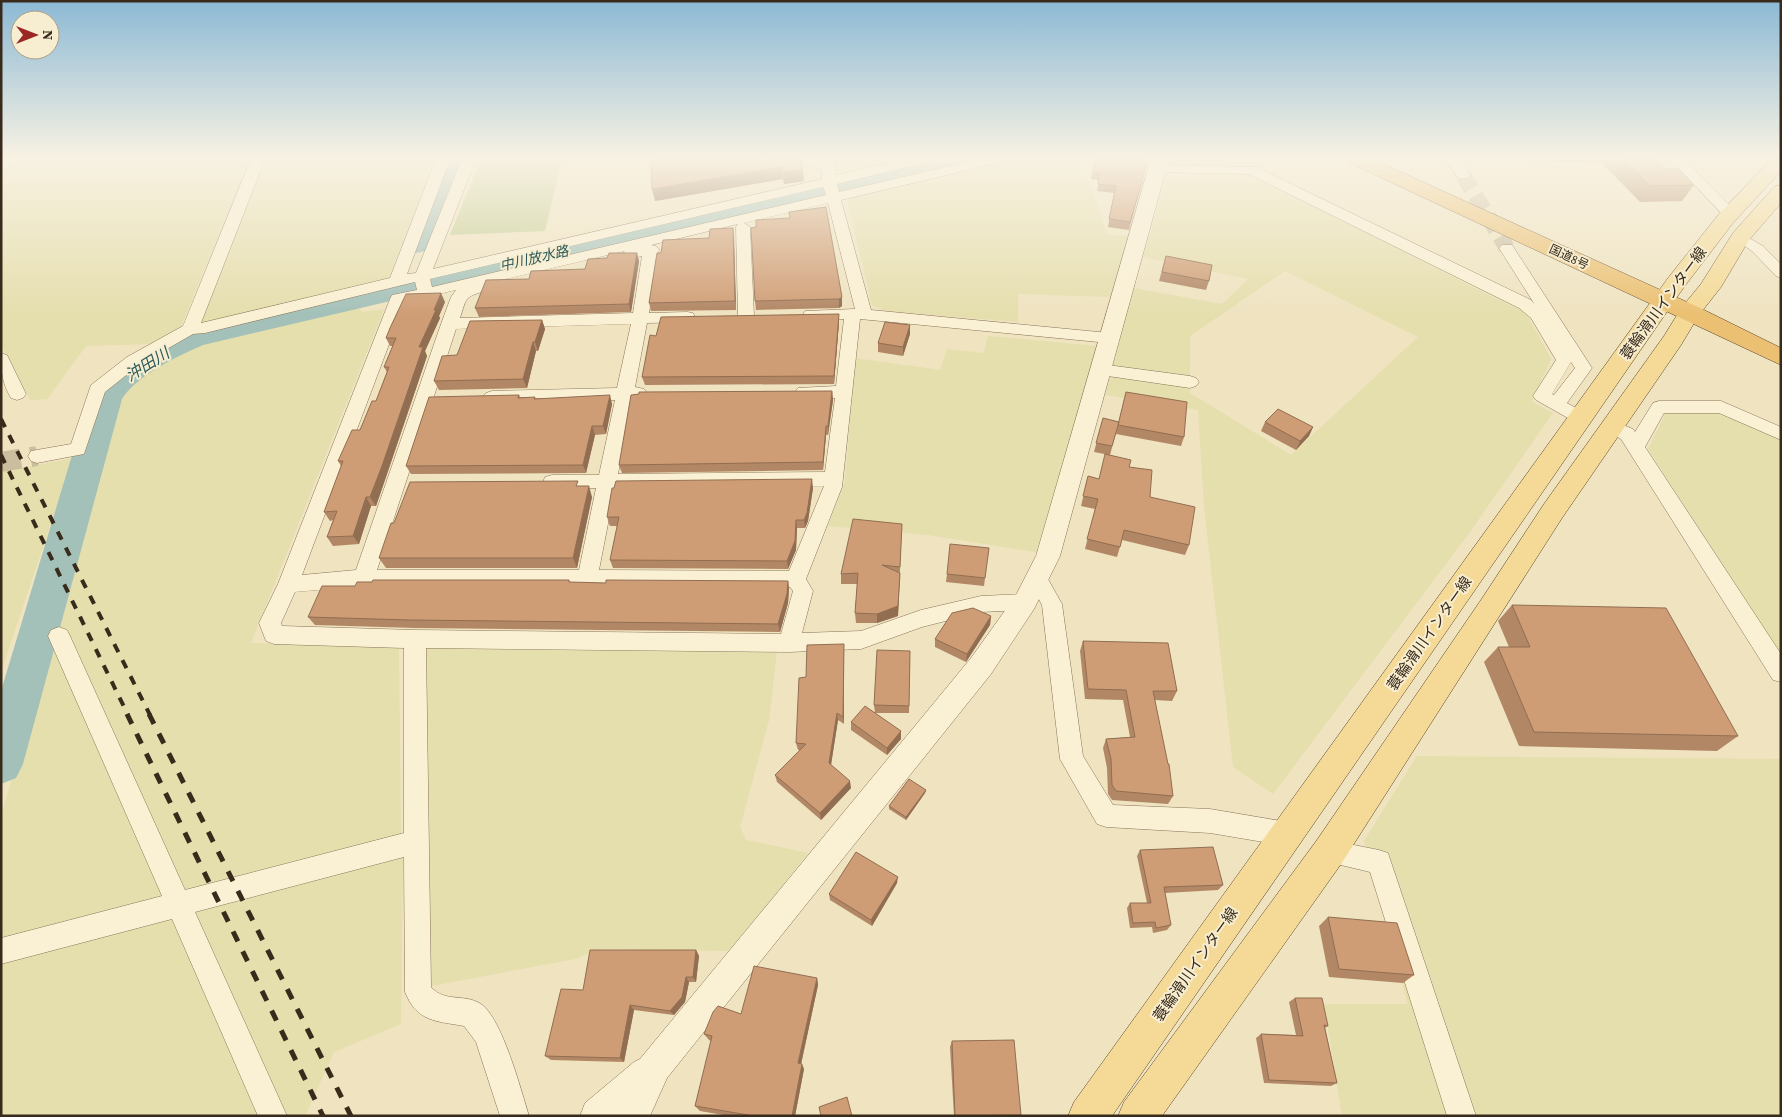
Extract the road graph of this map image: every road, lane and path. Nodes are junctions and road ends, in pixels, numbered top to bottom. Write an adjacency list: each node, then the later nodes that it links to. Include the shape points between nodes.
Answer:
1 (238, 211): 34 (street)
2 (424, 211): 17 (street)
3 (448, 211): 18 (street)
4 (722, 211): 23 (street)
5 (775, 211): 15 (street)
6 (837, 211): 26 (street)
7 (1145, 211): 36 (street)
8 (1336, 211): 49 (street, via 1525,304 1537,315 1564,360 1542,396)
9 (1478, 211): 24 (highway, 国道8号)
10 (1501, 211): 24 (highway, 国道8号)
11 (1727, 211): 14 (street)
12 (1733, 211): 14 (main road, 蓑輪滑川インター線)
13 (1763, 211): 16 (main road, 蓑輪滑川インター線)
14 (1730, 214): 24 (main road, 蓑輪滑川インター線)
15 (743, 227): 20 (street); 28 (street)
16 (1740, 237): 21 (street, via 1758,249); 25 (main road, 蓑輪滑川インター線)
17 (412, 241): 18 (street); 22 (street)
18 (436, 242): 23 (street)
19 (1507, 248): 49 (street, via 1584,368)
20 (651, 249): 32 (street); 33 (street, via 464,292)
21 (1781, 273)
22 (396, 281): 23 (street); 34 (street)
23 (424, 285): 63 (street, via 398,299)
24 (1668, 293): 25 (highway, 国道8号); 49 (main road, 蓑輪滑川インター線, via 1646,327)
25 (1696, 305): 35 (highway, 国道8号); 37 (highway, 国道8号); 50 (main road, 蓑輪滑川インター線)
26 (858, 314): 27 (street); 36 (street); 42 (street)
27 (794, 315)
28 (746, 316): 29 (street); 31 (street)
29 (765, 316)
30 (707, 317): 32 (street)
31 (726, 317)
32 (640, 318): 33 (street); 43 (street)
33 (449, 324): 47 (street)
34 (190, 329): 53 (street, via 133,361 97,389 78,449)
35 (1781, 337)
36 (1109, 338): 39 (street)
37 (1781, 357)
38 (1, 359): 45 (street)
39 (1100, 370): 40 (street); 60 (street, via 1048,556)
40 (1190, 382)
41 (783, 392): 42 (street)
42 (842, 392): 54 (street)
43 (625, 393): 44 (street); 46 (street); 55 (street)
44 (654, 393)
45 (17, 394)
46 (472, 397)
47 (424, 398): 48 (street); 57 (street)
48 (443, 398)
49 (1569, 411): 69 (main road, 蓑輪滑川インター線)
50 (1613, 427): 52 (street, via 1627,434); 71 (main road, 蓑輪滑川インター線, via 1553,511)
51 (1781, 434): 52 (street, via 1722,407 1660,407)
52 (1636, 447): 68 (street)
53 (37, 456)
54 (834, 479): 55 (street); 62 (street)
55 (607, 481): 56 (street); 61 (street)
56 (530, 482)
57 (395, 484): 58 (street); 59 (street)
58 (414, 484)
59 (364, 578): 61 (street); 63 (street)
60 (1037, 578): 64 (street); 69 (street, via 1052,604 1072,759 1106,816 1210,821)
61 (587, 579): 62 (street)
62 (796, 579): 67 (street, via 803,591)
63 (288, 584): 66 (street, via 270,623 274,636)
64 (1025, 602): 67 (street, via 981,604 922,619 861,640); 74 (street, via 981,666)
65 (59, 636): 72 (street)
66 (415, 639): 67 (street); 70 (street)
67 (789, 643)
68 (1781, 673)
69 (1287, 834): 79 (main road, 蓑輪滑川インター線)
70 (415, 842): 72 (street); 76 (street, via 418,992 431,1006 472,1014 487,1034)
71 (1329, 852): 80 (main road, 蓑輪滑川インター線); 81 (street, via 1379,862)
72 (178, 904): 73 (street); 75 (street)
73 (1, 951)
74 (655, 1066): 77 (street); 78 (street)
75 (273, 1116)
76 (515, 1116)
77 (598, 1116)
78 (631, 1116)
79 (1088, 1116)
80 (1138, 1116)
81 (1462, 1116)

